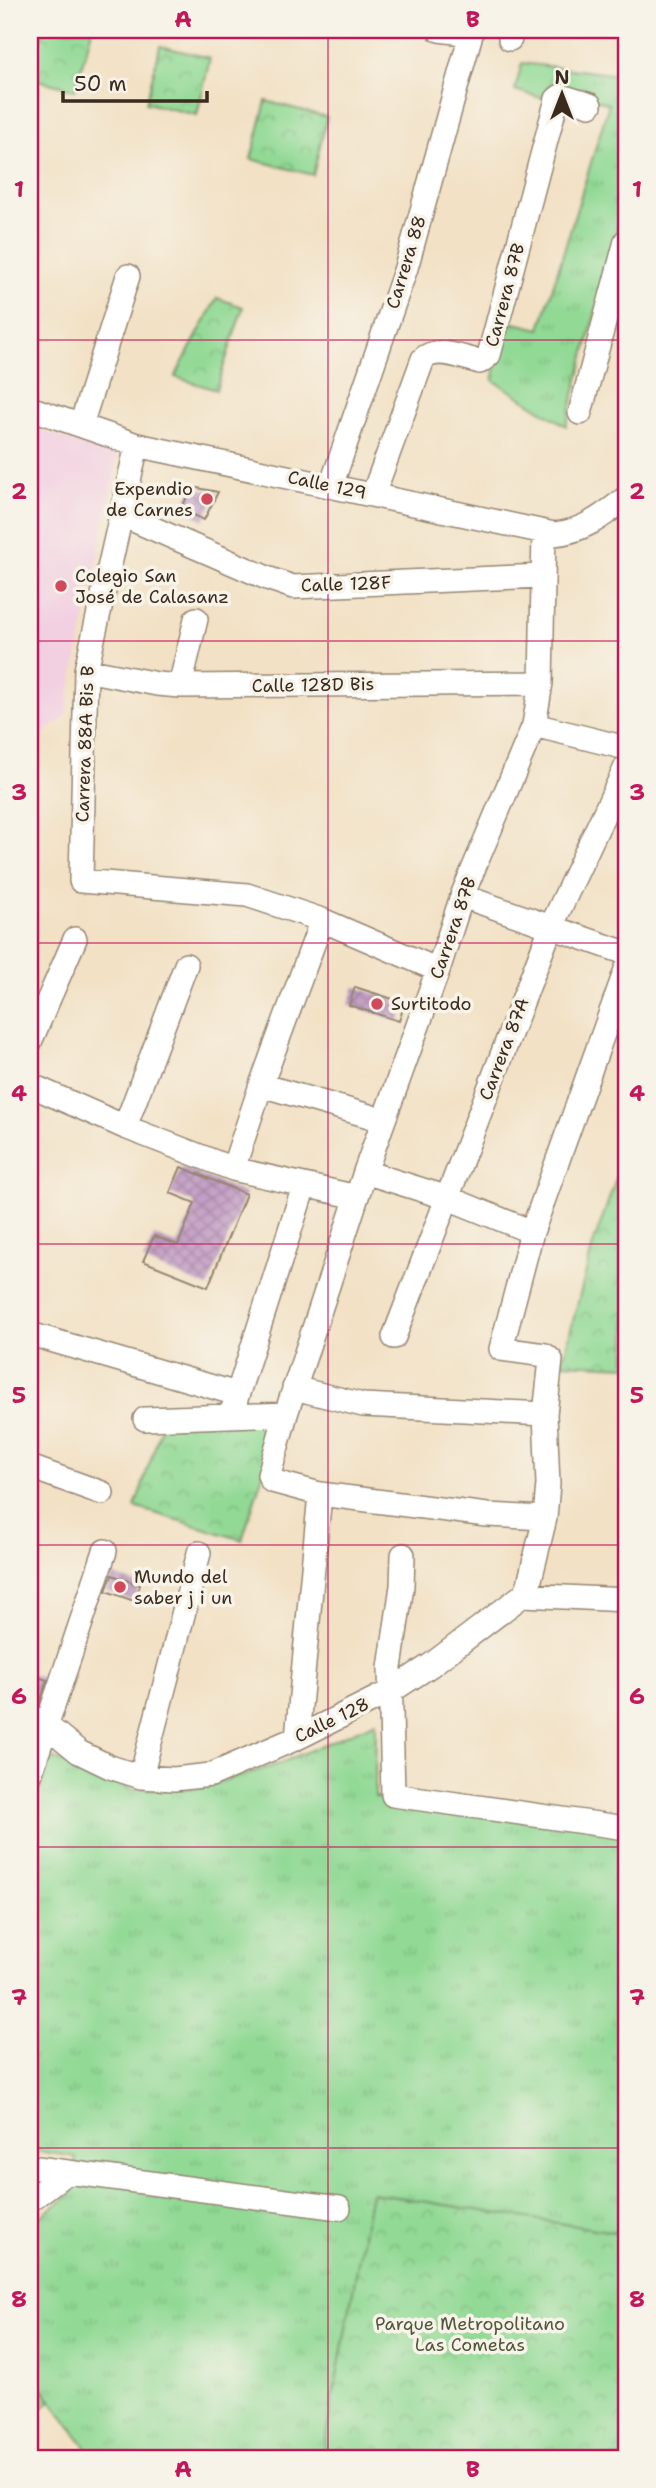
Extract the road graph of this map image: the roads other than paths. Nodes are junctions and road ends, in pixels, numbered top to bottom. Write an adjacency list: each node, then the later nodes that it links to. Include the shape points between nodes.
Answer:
1 (439, 30): 9 (street, Carrera 88, via 471,34 406,268)
2 (590, 105): 10 (street, Carrera 87B, via 561,96 557,99 489,355 480,362 438,353 423,359)
3 (626, 241): 6 (street)
4 (128, 276): 7 (street)
5 (30, 408): 7 (street, Calle 129)
6 (580, 413)
7 (81, 425): 8 (street, Calle 129)
8 (137, 445): 9 (street, Calle 129); 12 (street, Carrera 88A Bis B)
9 (331, 486): 10 (street, Calle 129)
10 (373, 495): 15 (street, Calle 129)
11 (626, 498): 13 (street)
12 (122, 515): 16 (street, Calle 128F, via 293,587); 18 (street, Carrera 88A Bis B)
13 (597, 519): 14 (street, Calle 129); 15 (street, Calle 129, via 566,533)
14 (626, 522)
15 (544, 532): 16 (street, Carrera 87B)
16 (542, 576): 19 (street, Carrera 87B)
17 (196, 619): 20 (street)
18 (86, 670): 20 (street, Calle 128D Bis); 25 (street, Carrera 88A Bis B, via 80,881 247,895)
19 (541, 682): 20 (street, Calle 128D Bis); 21 (street, Carrera 87B)
20 (180, 686)
21 (534, 725): 22 (street); 24 (street, Carrera 87B)
22 (626, 748)
23 (626, 767): 26 (street, Carrera 87A)
24 (462, 897): 26 (street); 30 (street, Carrera 87B)
25 (322, 920): 30 (street); 34 (street)
26 (551, 927): 28 (street); 41 (street, Carrera 87A)
27 (75, 939): 32 (street)
28 (626, 953)
29 (186, 965): 36 (street)
30 (438, 970): 35 (street, Carrera 87B)
31 (626, 970): 42 (street)
32 (30, 1042)
33 (30, 1085): 36 (street)
34 (261, 1085): 35 (street); 37 (street)
35 (383, 1120): 38 (street, Carrera 87B)
36 (125, 1127): 37 (street)
37 (233, 1169): 39 (street)
38 (365, 1172): 40 (street, Carrera 87B); 41 (street)
39 (304, 1186): 40 (street); 46 (street)
40 (357, 1197): 45 (street, Carrera 87B)
41 (448, 1198): 42 (street); 44 (street, Carrera 87A)
42 (532, 1232): 48 (street, via 502,1351 545,1355 551,1360)
43 (30, 1334): 46 (street)
44 (394, 1337)
45 (294, 1388): 47 (street, Carrera 87B); 48 (street, via 363,1405)
46 (234, 1405): 47 (street); 49 (street)
47 (286, 1414): 52 (street, Carrera 87B, via 270,1478)
48 (545, 1414): 53 (street)
49 (145, 1419)
50 (30, 1467): 51 (street)
51 (102, 1493)
52 (320, 1494): 53 (street); 61 (street)
53 (545, 1518): 57 (street)
54 (105, 1551): 60 (street)
55 (199, 1553): 63 (street)
56 (403, 1555): 59 (street)
57 (523, 1595): 58 (street); 59 (street, Calle 128)
58 (626, 1600)
59 (390, 1691): 61 (street, Calle 128); 64 (street, via 395,1796)
60 (38, 1720): 62 (street); 63 (street, Calle 128, via 79,1752)
61 (297, 1738): 63 (street, Calle 128, via 211,1775)
62 (30, 1775)
63 (141, 1777)
64 (626, 1828)
65 (30, 2167): 66 (street)
66 (67, 2172): 67 (street); 68 (street)
67 (30, 2200)
68 (339, 2208)

